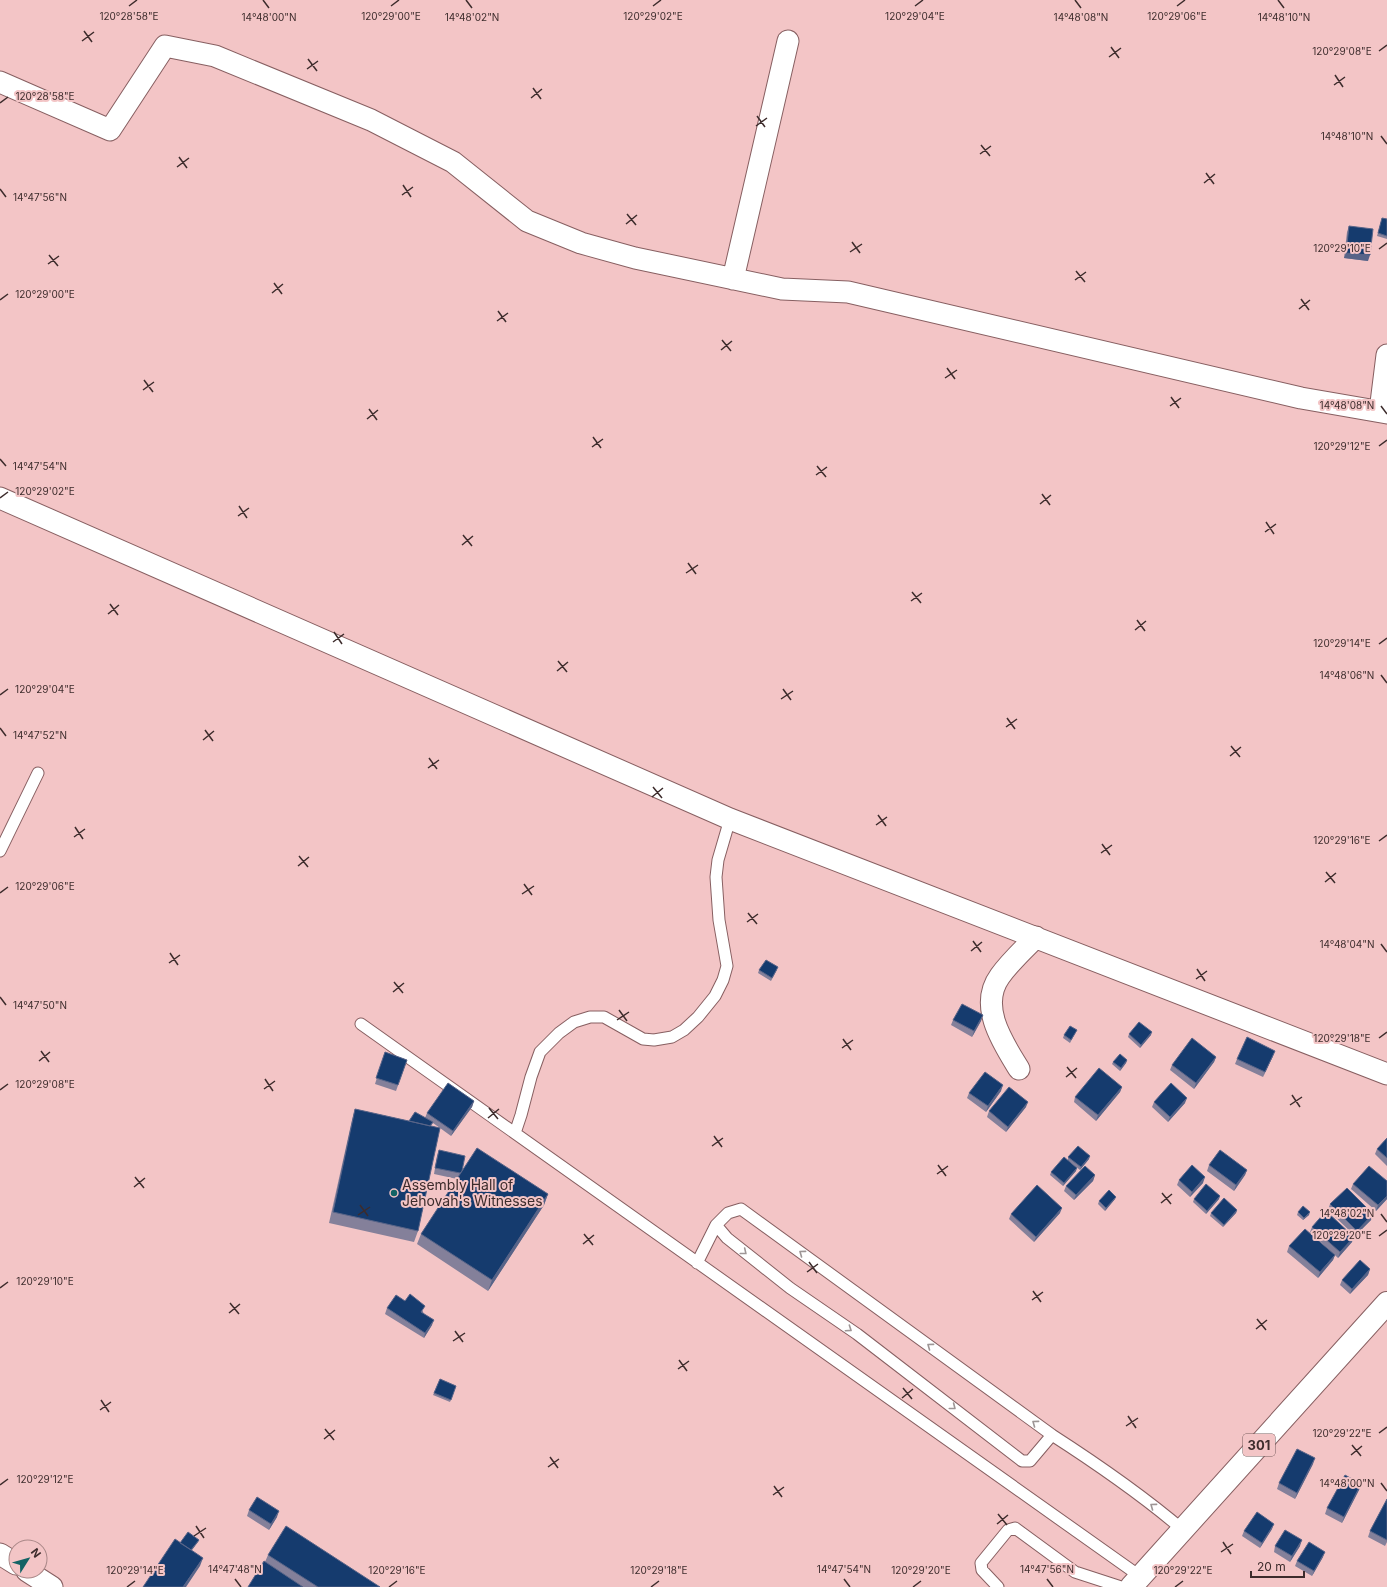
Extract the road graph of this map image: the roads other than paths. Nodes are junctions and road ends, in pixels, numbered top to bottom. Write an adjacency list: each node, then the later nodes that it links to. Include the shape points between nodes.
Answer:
1 (788, 41): 3 (street)
2 (0, 82): 3 (street, via 110,130 165,46 215,56 371,120 453,162 527,221 581,243 635,258)
3 (733, 278): 5 (street, via 782,289 848,292 1301,398)
4 (1387, 355): 5 (street)
5 (1384, 412)
6 (0, 498): 8 (street)
7 (38, 773): 9 (lane)
8 (730, 819): 10 (street); 14 (lane, via 716,877 726,966 723,980 715,996 698,1017 672,1037 643,1039 604,1017 590,1017 574,1022 540,1052)
9 (0, 851)
10 (1036, 937): 12 (street, via 1011,962 999,977 992,992 992,1011 996,1027); 13 (street)
11 (361, 1024): 14 (lane)
12 (1019, 1069)
13 (1387, 1074)
14 (515, 1134): 16 (lane)
15 (716, 1225): 16 (lane); 18 (lane, one-way to 15, via 741,1209 728,1213); 18 (lane, one-way to 18, via 727,1238 790,1288 857,1334 1022,1460 1030,1461)
16 (698, 1263): 21 (lane)
17 (1387, 1303): 19 (main road, 301)
18 (1052, 1435): 19 (lane, one-way to 18, via 1166,1515)
19 (1183, 1530): 21 (main road, 301)
20 (40, 1579): 22 (street)
21 (1136, 1582)
22 (52, 1587)
23 (998, 1587): 24 (lane, via 982,1570 981,1563 1008,1530 1015,1528 1075,1572)
24 (1121, 1587)

